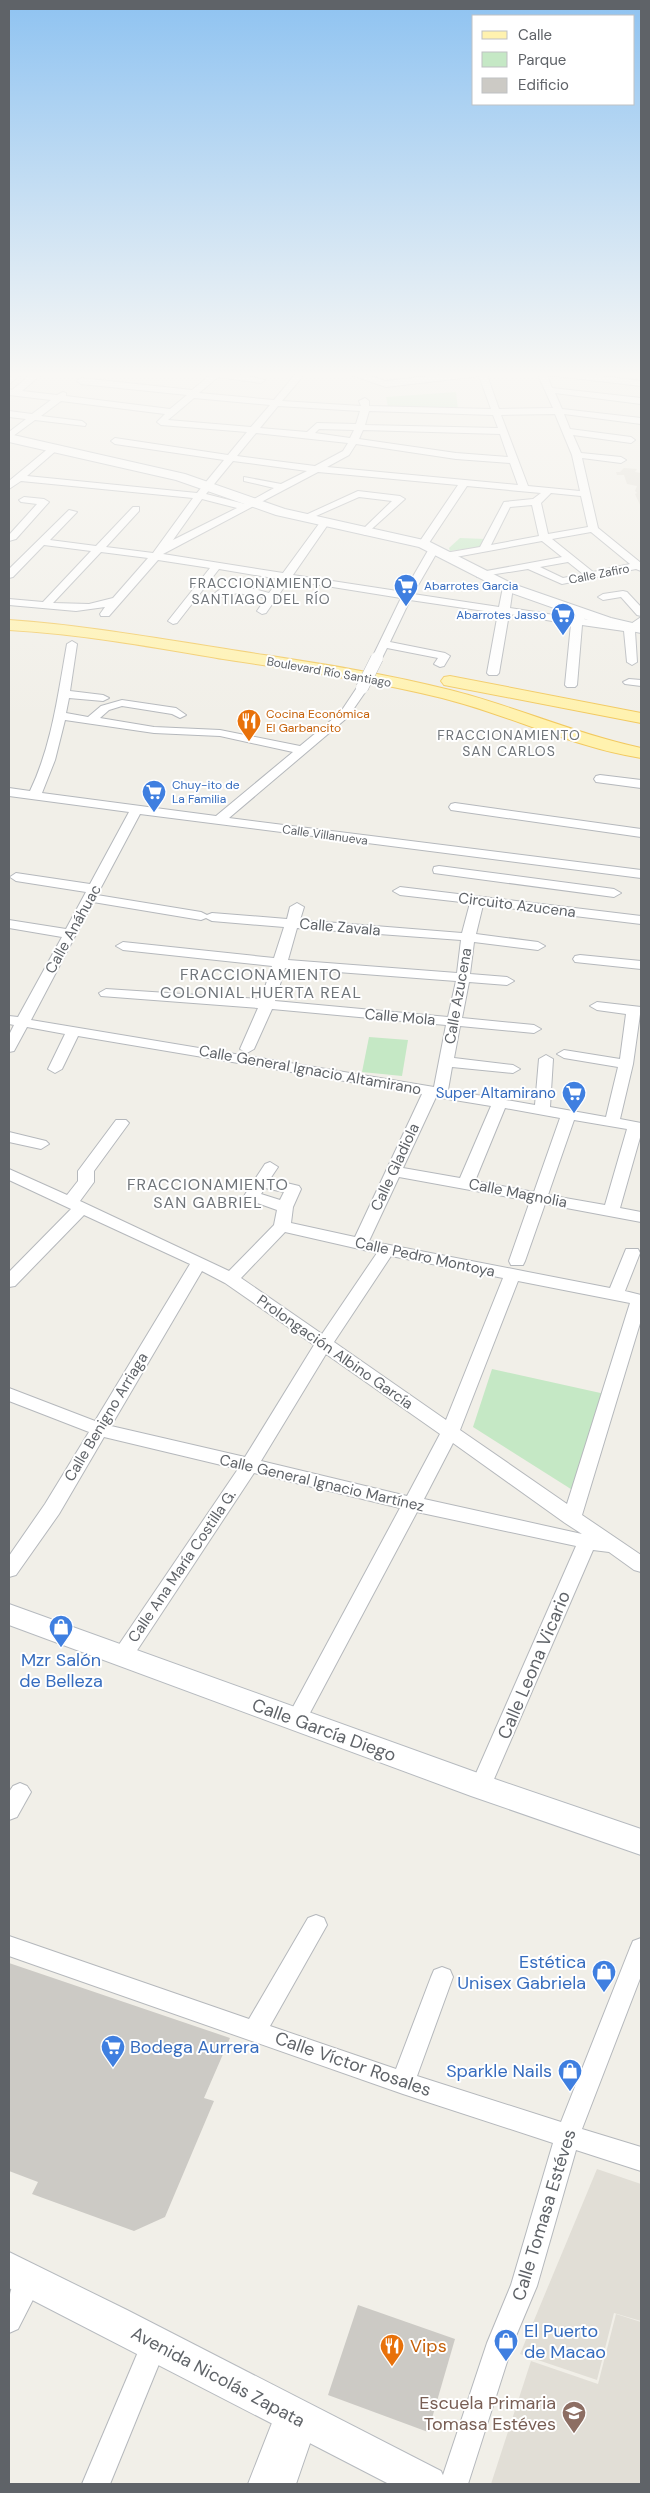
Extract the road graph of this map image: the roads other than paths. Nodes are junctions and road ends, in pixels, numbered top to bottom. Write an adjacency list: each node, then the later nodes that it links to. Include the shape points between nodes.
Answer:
1 (151, 487): 9 (street)
2 (195, 487): 9 (street)
3 (206, 487): 9 (street)
4 (463, 487): 27 (street)
5 (584, 487): 10 (street)
6 (284, 488): 13 (street)
7 (524, 488): 8 (street)
8 (549, 490): 10 (street); 12 (street)
9 (203, 491): 13 (street); 28 (street)
10 (586, 494): 20 (street)
11 (24, 500): 17 (street, via 44,502)
12 (536, 502): 23 (street); 26 (street, via 507,504)
13 (251, 505): 16 (street); 28 (street)
14 (136, 509): 25 (street)
15 (72, 512): 19 (street)
16 (304, 518): 18 (street); 21 (street, via 358,494 400,499)
17 (28, 521): 19 (street); 22 (street)
18 (324, 523): 21 (street); 36 (street)
19 (59, 525): 24 (street)
20 (593, 529): 23 (street); 30 (street)
21 (365, 532): 27 (street)
22 (9, 538)
23 (544, 538): 26 (street); 29 (street)
24 (42, 542): 25 (street); 33 (street)
25 (98, 549): 28 (street); 44 (street)
26 (484, 549): 27 (street)
27 (434, 550): 34 (street); 39 (street)
28 (157, 553): 31 (street); 42 (street)
29 (571, 558): 32 (street); 35 (street)
30 (638, 564): 35 (street, Calle Zafiro)
31 (216, 566): 36 (street); 51 (street)
32 (532, 567): 34 (street); 35 (street, Calle Zafiro, via 562,581)
33 (9, 575)
34 (480, 575): 37 (street)
35 (591, 576)
36 (287, 578): 39 (street); 40 (street)
37 (508, 587): 45 (street); 50 (street)
38 (220, 594): 40 (street, via 232,589)
39 (407, 596): 45 (street); 55 (street)
40 (273, 597): 46 (street)
41 (603, 597): 47 (street, via 623,594)
42 (116, 601): 44 (street, via 102,607 83,609); 48 (street)
43 (9, 602): 44 (street)
44 (47, 604)
45 (502, 610): 50 (street); 58 (street)
46 (262, 611)
47 (641, 613)
48 (105, 614)
49 (9, 616): 65 (main road, Boulevard Río Santiago, via 179,636 316,657)
50 (580, 617): 53 (street); 61 (street)
51 (173, 621)
52 (9, 625): 69 (main road, Boulevard Río Santiago, via 34,626 305,667 446,694)
53 (636, 626): 56 (street)
54 (72, 644): 63 (street)
55 (384, 644): 57 (street, via 445,656); 62 (street, bridge)
56 (632, 662)
57 (440, 664)
58 (493, 673)
59 (629, 682): 60 (street)
60 (641, 683)
61 (571, 685)
62 (362, 688): 74 (street, via 344,714)
63 (64, 694): 64 (street); 70 (street)
64 (103, 698)
65 (535, 698): 67 (main road, Boulevard Río Santiago); 69 (main road, via 528,707)
66 (115, 706): 72 (street)
67 (616, 714): 68 (main road); 71 (main road, Boulevard Río Santiago); 73 (main road, via 591,722 584,734)
68 (641, 714)
69 (514, 715): 73 (main road, Boulevard Río Santiago)
70 (60, 716): 72 (street); 79 (street, via 47,768)
71 (641, 718)
72 (95, 722): 74 (street, via 154,730 220,732)
73 (586, 740): 75 (main road, Boulevard Río Santiago)
74 (302, 750): 83 (street)
75 (641, 753)
76 (600, 779): 77 (street)
77 (641, 784)
78 (9, 792): 79 (street, Calle Villanueva)
79 (34, 796): 81 (street, Calle Villanueva)
80 (456, 804): 82 (street)
81 (136, 810): 83 (street, Calle Villanueva); 93 (street, Calle Anáhuac)
82 (542, 815): 84 (street); 85 (street)
83 (219, 820): 88 (street, Calle Villanueva)
84 (641, 822)
85 (641, 833)
86 (444, 855): 87 (street)
87 (439, 870): 92 (street, Circuito Azucena); 94 (street)
88 (641, 872)
89 (16, 877): 93 (street, Calle Zavala)
90 (619, 877): 92 (street)
91 (400, 891): 94 (street, Circuito Azucena)
92 (614, 892): 97 (street)
93 (93, 894): 99 (street, Calle Zavala, via 207,916); 101 (street, Calle Anáhuac)
94 (431, 894): 95 (street, Circuito Azucena)
95 (478, 900): 97 (street, Circuito Azucena); 102 (street, Calle Azucena)
96 (297, 907): 99 (street)
97 (604, 915): 98 (street, Circuito Azucena)
98 (641, 920)
99 (292, 922): 102 (street, Calle Zavala); 106 (street)
100 (9, 924): 101 (street)
101 (71, 934): 114 (street, Calle Anáhuac)
102 (468, 937): 104 (street, Calle Zavala); 108 (street, Calle Azucena)
103 (123, 946): 106 (street)
104 (538, 946)
105 (580, 959): 107 (street)
106 (278, 963): 108 (street); 111 (street)
107 (641, 965)
108 (463, 979): 109 (street); 115 (street, Calle Azucena)
109 (507, 981)
110 (106, 993): 111 (street, Calle Mola)
111 (267, 1004): 115 (street, Calle Mola); 119 (street)
112 (597, 1006): 113 (street)
113 (638, 1011): 123 (street)
114 (15, 1021): 117 (street, Calle General Ignacio Altamirano); 118 (street, Calle Anáhuac)
115 (455, 1022): 116 (street, Calle Mola); 122 (street, Calle Azucena)
116 (534, 1029)
117 (74, 1030): 124 (street); 126 (street, Calle General Ignacio Altamirano)
118 (9, 1048)
119 (247, 1049)
120 (564, 1054): 123 (street)
121 (546, 1059): 128 (street)
122 (446, 1062): 125 (street); 126 (street, Calle Azucena)
123 (626, 1064): 130 (street)
124 (55, 1069)
125 (513, 1069)
126 (435, 1092): 127 (street, Calle General Ignacio Altamirano); 136 (street, Calle Gladiola)
127 (500, 1103): 128 (street, Calle General Ignacio Altamirano); 138 (street)
128 (542, 1110): 129 (street, Calle General Ignacio Altamirano)
129 (569, 1114): 130 (street, Calle General Ignacio Altamirano); 139 (street)
130 (612, 1122): 132 (street, Calle General Ignacio Altamirano)
131 (120, 1123): 140 (street, via 86,1172 86,1182)
132 (639, 1126): 141 (street)
133 (9, 1137): 134 (street)
134 (41, 1144)
135 (270, 1167): 143 (street, via 262,1182 293,1189 285,1207)
136 (395, 1171): 138 (street, Calle Magnolia); 144 (street, Calle Gladiola)
137 (9, 1174): 140 (street, Prolongación Albino García)
138 (466, 1183): 139 (street, Calle Magnolia)
139 (538, 1198): 141 (street, Calle Magnolia); 148 (street)
140 (75, 1205): 147 (street, Prolongación Albino García); 150 (street)
141 (611, 1211): 142 (street, Calle Magnolia)
142 (641, 1216)
143 (282, 1226): 144 (street, Calle Pedro Montoya); 149 (street)
144 (360, 1244): 145 (street, Calle Pedro Montoya)
145 (387, 1250): 148 (street, Calle Pedro Montoya); 153 (street, Calle Ana María Costilla G.)
146 (632, 1253): 151 (street)
147 (199, 1262): 149 (street, Prolongación Albino García); 155 (street, Calle Benigno Arriaga)
148 (514, 1268): 151 (street, Calle Pedro Montoya); 156 (street)
149 (231, 1279): 153 (street, Prolongación Albino García)
150 (9, 1282)
151 (615, 1296): 152 (street, Calle Pedro Montoya)
152 (640, 1300): 159 (street)
153 (323, 1345): 156 (street, Prolongación Albino García); 157 (street, Calle Ana María Costilla G.)
154 (9, 1394): 155 (street, Calle General Ignacio Martínez)
155 (98, 1429): 157 (street, Calle General Ignacio Martínez); 164 (street, Calle Benigno Arriaga, via 52,1509)
156 (451, 1431): 158 (street); 159 (street, Prolongación Albino García)
157 (249, 1466): 158 (street, Calle General Ignacio Martínez); 166 (street, Calle Ana María Costilla G.)
158 (412, 1504): 160 (street, Calle General Ignacio Martínez); 167 (street)
159 (572, 1518): 161 (street, Prolongación Albino García)
160 (587, 1542): 161 (street, Calle General Ignacio Martínez); 168 (street, Calle Leona Vicario)
161 (615, 1547): 162 (street, Calle General Ignacio Martínez); 163 (street, Prolongación Albino García)
162 (641, 1554)
163 (641, 1565)
164 (9, 1570)
165 (9, 1614): 166 (street, Calle García Diego)
166 (123, 1655): 167 (street, Calle García Diego)
167 (296, 1720): 168 (street, Calle García Diego)
168 (481, 1788): 171 (street, Calle García Diego)
169 (20, 1792): 170 (street)
170 (9, 1811)
171 (641, 1842)
172 (316, 1925): 176 (street)
173 (9, 1946): 176 (street, Calle Víctor Rosales)
174 (641, 1948): 178 (street, Calle Tomasa Estéves)
175 (442, 1977): 177 (street)
176 (255, 2031): 177 (street, Calle Víctor Rosales)
177 (403, 2083): 178 (street, Calle Víctor Rosales)
178 (568, 2134): 179 (street, Calle Víctor Rosales); 188 (street, Calle Tomasa Estéves, via 524,2286 500,2343)
179 (641, 2159)
180 (19, 2275): 181 (street); 182 (street, Avenida Nicolás Zapata)
181 (9, 2320)
182 (155, 2342): 183 (street, Avenida Nicolás Zapata); 184 (street)
183 (296, 2418): 185 (street); 186 (street); 187 (street, Avenida Nicolás Zapata)
184 (96, 2484)
185 (262, 2484)
186 (282, 2484)
187 (428, 2484)
188 (454, 2484)

